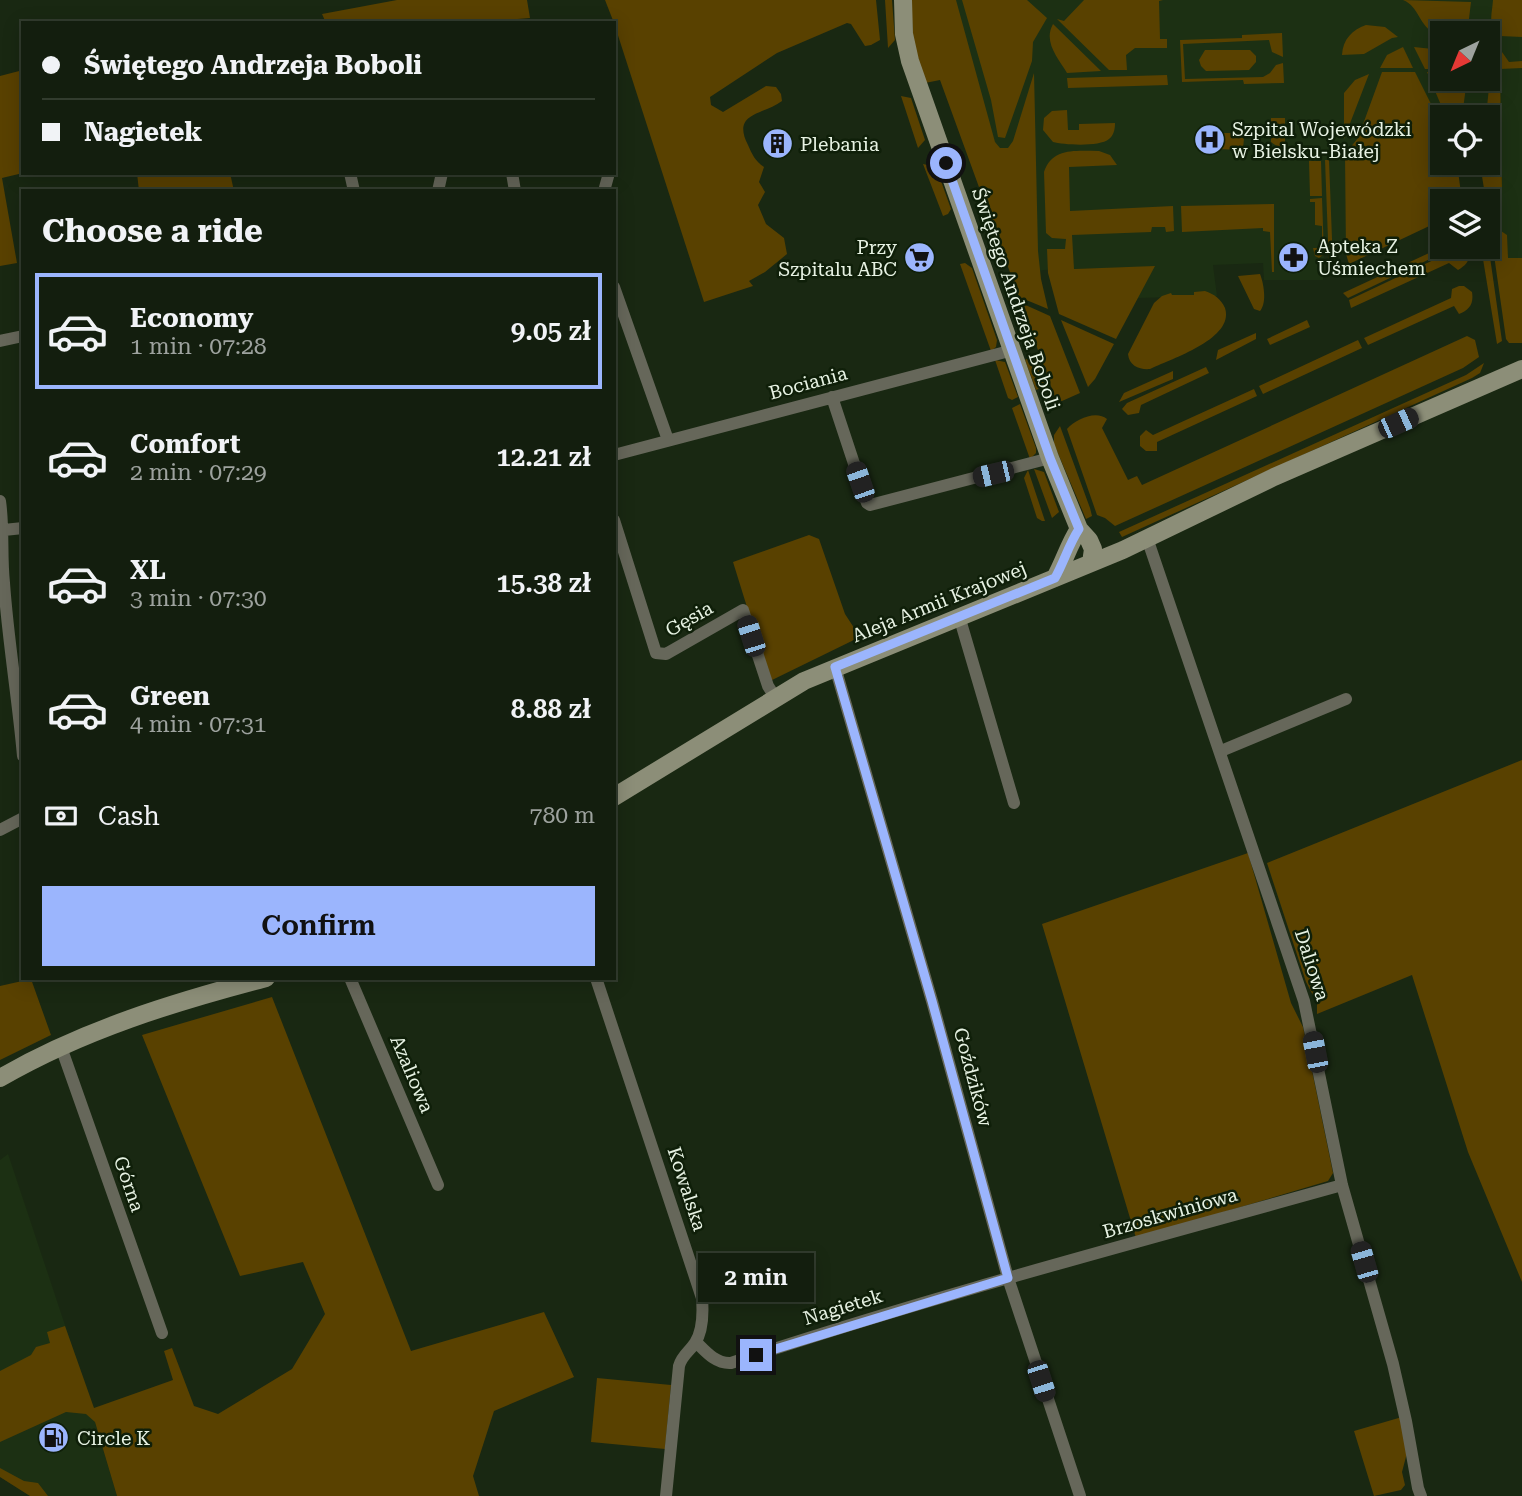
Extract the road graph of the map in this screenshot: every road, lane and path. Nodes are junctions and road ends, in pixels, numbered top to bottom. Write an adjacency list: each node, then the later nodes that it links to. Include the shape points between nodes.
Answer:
1 (903, 0): 5 (street, Świętego Andrzeja Boboli, via 910,61)
2 (616, 293): 8 (street)
3 (21, 336): 4 (street)
4 (0, 341)
5 (1013, 350): 7 (street, Bociania); 10 (street, Świętego Andrzeja Boboli)
6 (1522, 369): 16 (street, Aleja Armii Krajowej, via 1273,477)
7 (832, 397): 8 (street, Bociania); 10 (street, via 870,505)
8 (668, 440): 9 (street, Bociania)
9 (616, 454)
10 (1050, 458): 14 (street, Świętego Andrzeja Boboli)
11 (0, 501): 15 (street)
12 (616, 526): 21 (street, Gęsia, via 656,653 666,654 743,610)
13 (21, 528): 15 (street)
14 (1079, 529): 17 (street, Świętego Andrzeja Boboli, via 1078,540); 18 (street)
15 (4, 530): 23 (street, via 3,581)
16 (1147, 538): 17 (street, Aleja Armii Krajowej); 24 (street, Daliowa)
17 (1091, 563): 18 (street, Aleja Armii Krajowej)
18 (1055, 578): 19 (street, Aleja Armii Krajowej)
19 (959, 616): 20 (street, Aleja Armii Krajowej); 26 (street)
20 (835, 667): 21 (street, Aleja Armii Krajowej); 36 (street, Goździków)
21 (775, 697): 25 (street, Aleja Armii Krajowej)
22 (1346, 699): 24 (street)
23 (21, 738)
24 (1221, 751): 35 (street, Daliowa, via 1304,1001)
25 (616, 796)
26 (1014, 803)
27 (21, 819): 28 (street)
28 (0, 830)
29 (259, 980): 32 (street, via 161,1007)
30 (351, 980): 34 (street, Azaliowa)
31 (597, 980): 38 (street, Kowalska, via 702,1298)
32 (61, 1047): 33 (street); 37 (street, Górna)
33 (0, 1078)
34 (439, 1185)
35 (1342, 1185): 36 (street, Brzoskwiniowa); 41 (street, Daliowa, via 1393,1364)
36 (1008, 1278): 38 (street, Nagietek, via 732,1363 716,1359); 40 (street, Goździków)
37 (162, 1334)
38 (695, 1342): 39 (street, Kowalska, via 679,1366)
39 (666, 1496)
40 (1080, 1496)
41 (1421, 1496)

